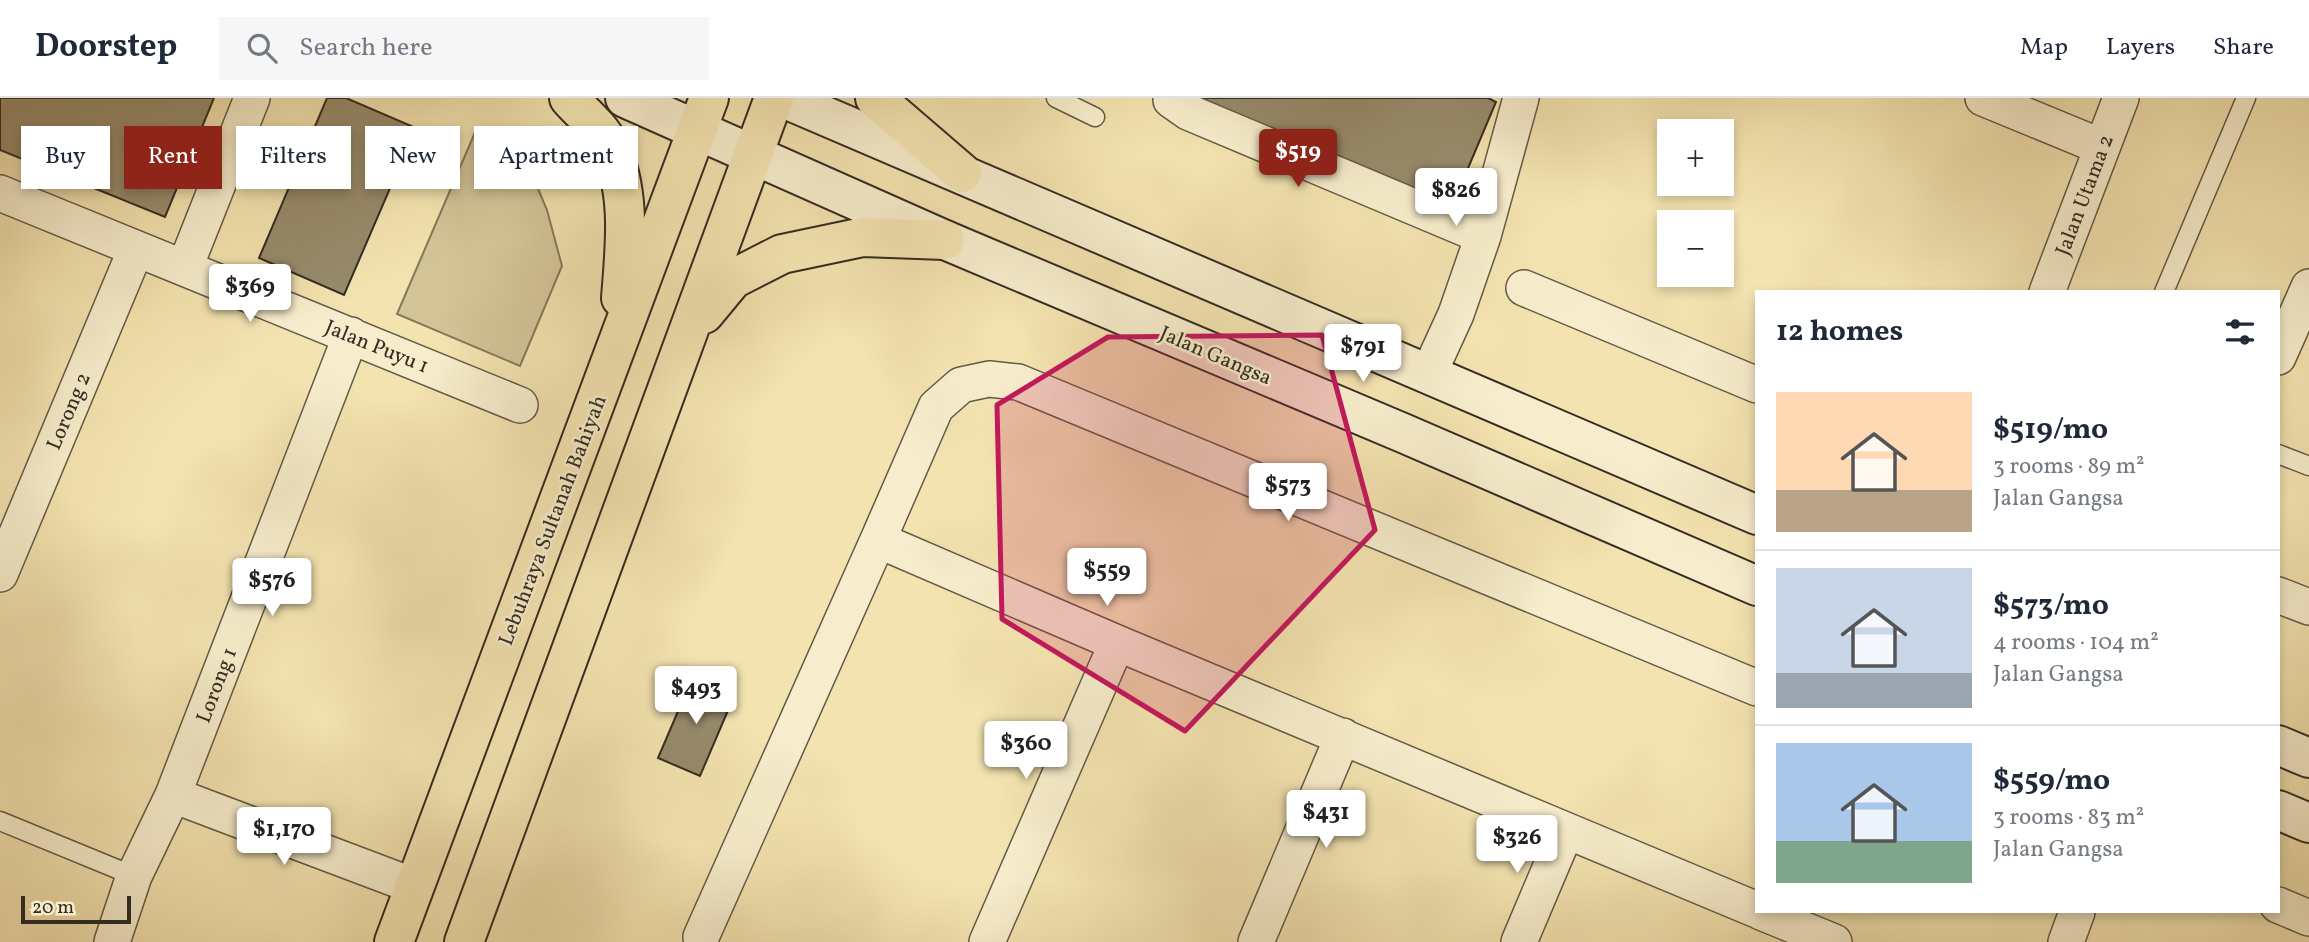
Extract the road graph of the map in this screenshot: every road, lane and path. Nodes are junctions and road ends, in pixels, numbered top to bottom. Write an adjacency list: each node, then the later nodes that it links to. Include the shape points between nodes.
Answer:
1 (252, 98): 22 (street)
2 (569, 98): 29 (main road, via 608,141 620,179 627,230)
3 (625, 98): 13 (main road, Jalan Gangsa)
4 (774, 98): 16 (main road)
5 (782, 98): 17 (main road)
6 (875, 98): 17 (main road)
7 (1056, 98): 14 (lane)
8 (1171, 98): 19 (street, via 1188,112)
9 (1521, 98): 19 (street)
10 (1983, 98): 15 (street)
11 (2121, 98): 15 (street, Jalan Utama 2)
12 (2246, 98): 25 (lane)
13 (703, 114): 16 (main road, Jalan Gangsa); 29 (main road, Lebuhraya Sultanah Bahiyah)
14 (1095, 117)
15 (2102, 147): 24 (street, Jalan Utama 2)
16 (754, 154): 20 (main road, Jalan Gangsa); 28 (main road)
17 (962, 173): 31 (main road)
18 (0, 193): 21 (street, Jalan Puyu 1)
19 (1483, 236): 31 (street)
20 (945, 240): 28 (main road, via 863,237 782,254 733,279); 39 (main road, Jalan Gangsa)
21 (136, 249): 22 (street, Jalan Puyu 1); 38 (street, Lorong 2)
22 (185, 267): 27 (street, Jalan Puyu 1)
23 (1524, 288): 32 (street)
24 (2048, 290)
25 (2165, 290)
26 (2305, 309): 30 (street)
27 (352, 335): 33 (street, Jalan Puyu 1); 47 (street, Lorong 1)
28 (688, 335): 63 (main road)
29 (616, 349): 53 (main road, Lebuhraya Sultanah Bahiyah)
30 (2280, 353)
31 (1429, 373): 36 (main road)
32 (1755, 384)
33 (520, 405)
34 (2280, 455): 35 (lane)
35 (2309, 466)
36 (1755, 514)
37 (878, 540): 42 (street); 43 (street, via 936,407 961,385 989,379 1018,382); 60 (street)
38 (0, 574)
39 (1755, 585)
40 (2280, 596): 41 (street)
41 (2309, 607)
42 (1118, 643): 44 (street); 64 (street)
43 (1755, 687)
44 (1343, 736): 51 (street); 65 (street)
45 (2280, 745): 46 (main road)
46 (2309, 758)
47 (173, 795): 52 (street, Lorong 1); 53 (street)
48 (2280, 811): 50 (main road)
49 (0, 821): 52 (lane)
50 (2309, 823)
51 (1566, 831): 55 (street); 66 (street)
52 (134, 876): 61 (street, Lorong 1)
53 (414, 886): 62 (main road, Lebuhraya Sultanah Bahiyah)
54 (2280, 906): 58 (street)
55 (1755, 909)
56 (1762, 913): 59 (street)
57 (2077, 913): 68 (street)
58 (2309, 918)
59 (1790, 934): 67 (street)
60 (701, 937)
61 (112, 942)
62 (394, 942)
63 (464, 942)
64 (987, 942)
65 (1256, 942)
66 (1519, 942)
67 (1833, 942)
68 (2066, 942)

